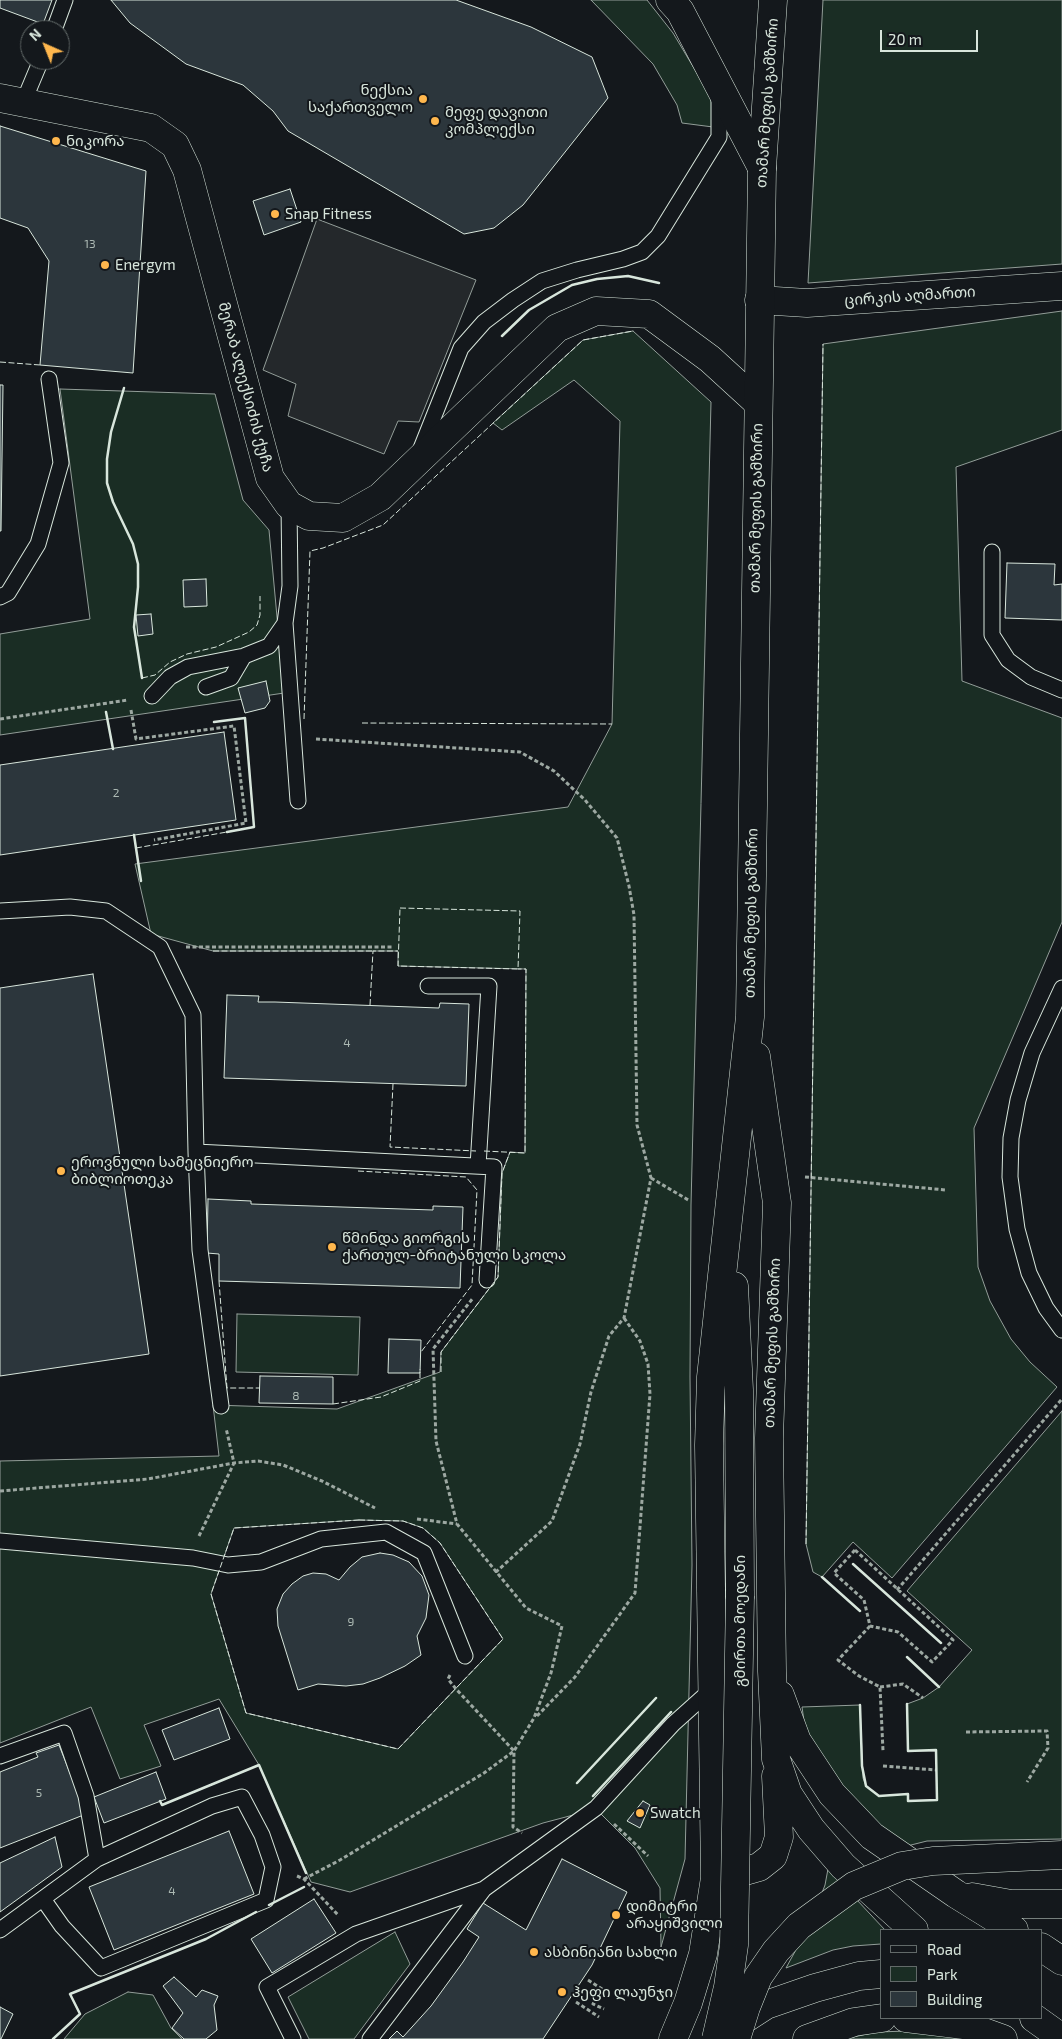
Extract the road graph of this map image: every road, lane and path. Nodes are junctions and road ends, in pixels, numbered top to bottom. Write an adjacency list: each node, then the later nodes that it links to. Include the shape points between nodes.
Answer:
1 (65, 0): 4 (lane)
2 (670, 0): 6 (main road, via 680,11)
3 (774, 0): 8 (main road, თამარ მეფის გამზირი)
4 (58, 20)
5 (34, 70): 7 (lane)
6 (719, 88): 8 (main road); 13 (lane, via 720,137 658,236 642,252 542,281 484,322 462,348)
7 (11, 101): 14 (main road, მერაბ ალექსიძის ქუჩა, via 151,128 175,144 187,170 270,478)
8 (762, 168): 10 (main road, თამარ მეფის გამზირი)
9 (1062, 286): 10 (main road, ცირკის აღმართი, via 807,303)
10 (759, 300): 12 (main road, თამარ მეფის გამზირი)
11 (49, 379): 16 (lane, via 60,463 38,544 8,592)
12 (757, 402): 13 (main road, მერაბ ალექსიძის ქუჩა, via 710,359 649,314 596,311 557,328); 33 (main road, თამარ მეფის გამზირი)
13 (415, 463): 14 (main road, მერაბ ალექსიძის ქუჩა, via 380,497 343,518 309,516)
14 (289, 505): 17 (lane, via 290,586)
15 (992, 552): 20 (lane, via 992,635 1008,660 1031,677)
16 (0, 597)
17 (285, 623): 18 (lane, via 269,646); 25 (lane)
18 (244, 656): 19 (lane, via 231,678); 21 (lane, via 188,667 170,677)
19 (206, 687)
20 (1062, 690)
21 (152, 696)
22 (129, 699): 27 (path, via 136,739 234,726 246,823)
23 (106, 703): 24 (path)
24 (0, 719)
25 (293, 738): 26 (lane); 37 (path, via 520,752 554,771 585,800 617,838 634,916 637,1125)
26 (298, 801)
27 (154, 840)
28 (0, 911): 29 (lane, via 70,907 106,911)
29 (160, 947): 30 (path); 34 (lane, via 193,1015)
30 (393, 947)
31 (428, 986): 35 (lane, via 489,986)
32 (1062, 988): 43 (lane, via 1032,1053 1018,1100 1011,1138 1010,1177 1017,1229 1029,1272 1046,1308)
33 (750, 1017): 40 (main road, თამარ მეფის გამზირი); 57 (main road, თამარ მეფის გამზირი, via 777,1203 769,1438)
34 (196, 1152): 35 (lane); 45 (lane, via 200,1250)
35 (478, 1166): 41 (lane, via 494,1167)
36 (801, 1177): 38 (path)
37 (651, 1178): 39 (path); 42 (path)
38 (946, 1190)
39 (690, 1200)
40 (730, 1202): 59 (main road, via 711,1378); 97 (main road, გმირთა მოედანი, bridge, via 739,1390 740,1596 734,1945)
41 (487, 1280): 50 (path, via 433,1349 436,1441)
42 (624, 1318): 53 (path, via 609,1336 591,1392 580,1444 552,1521); 62 (path, via 640,1340 648,1364 650,1394 635,1593 575,1676)
43 (1062, 1330)
44 (1062, 1399): 54 (path)
45 (221, 1406): 46 (path)
46 (234, 1463): 47 (path, via 148,1479); 48 (path, via 258,1461 283,1465); 52 (path)
47 (0, 1491)
48 (378, 1509)
49 (411, 1519): 50 (path)
50 (457, 1524): 53 (path)
51 (0, 1542): 56 (lane, via 193,1558 228,1564 261,1562 321,1539 386,1532 424,1553)
52 (195, 1544)
53 (496, 1572): 62 (path, via 526,1608 562,1626 551,1673)
54 (897, 1590): 55 (path, via 855,1550 834,1573 864,1600); 55 (path, via 953,1640 932,1662 898,1632)
55 (870, 1626): 58 (path, via 838,1660)
56 (465, 1656)
57 (772, 1671): 67 (main road); 76 (main road, via 797,1742 832,1794 872,1836)
58 (880, 1687): 61 (path, via 903,1684); 65 (path)
59 (712, 1688): 71 (main road); 72 (lane, via 673,1724 596,1808)
60 (456, 1689): 64 (path)
61 (923, 1698)
62 (534, 1718): 64 (path)
63 (966, 1732): 70 (path, via 1048,1731 1048,1748)
64 (514, 1751): 72 (path, via 513,1827 532,1841 540,1833); 79 (path, via 484,1773 304,1879)
65 (884, 1751)
66 (0, 1756): 74 (lane, via 64,1733 86,1796)
67 (776, 1759): 71 (main road, via 778,1837 773,1856 759,1867 745,1871 733,1863 726,1852); 80 (main road, via 788,1794 811,1829 843,1866)
68 (883, 1766): 69 (path)
69 (937, 1770)
70 (1027, 1782)
71 (715, 1810): 96 (main road, via 715,1878 703,1954)
72 (551, 1842): 75 (lane)
73 (1062, 1855): 98 (main road, bridge, via 933,1861 902,1866 854,1886 799,1926 776,1950 758,1977)
74 (97, 1859): 77 (lane); 77 (lane, via 212,1806 242,1798 262,1835 273,1867 266,1900 101,1968 62,1926)
75 (484, 1889): 94 (lane, via 356,1934 267,1987); 95 (lane)
76 (956, 1894): 78 (main road, via 1012,1904); 81 (main road)
77 (43, 1899): 82 (lane)
78 (1062, 1904)
79 (340, 1916)
80 (913, 1929)
81 (1012, 1929)
82 (0, 1930)
83 (1042, 1948): 84 (main road)
84 (1062, 1962)
85 (880, 1974): 97 (main road, გმირთა მოედანი, via 859,1976 766,2005)
86 (588, 1980): 88 (path, via 602,1989 592,2004)
87 (576, 2002): 89 (path)
88 (604, 2009)
89 (599, 2017)
90 (880, 2018): 99 (main road, via 854,2022)
91 (916, 2019): 100 (main road, via 964,2024)
92 (1037, 2020): 93 (main road)
93 (1062, 2038)
94 (293, 2039)
95 (370, 2039)
96 (673, 2039)
97 (715, 2039)
98 (736, 2039)
99 (807, 2039)
100 (1003, 2039)

